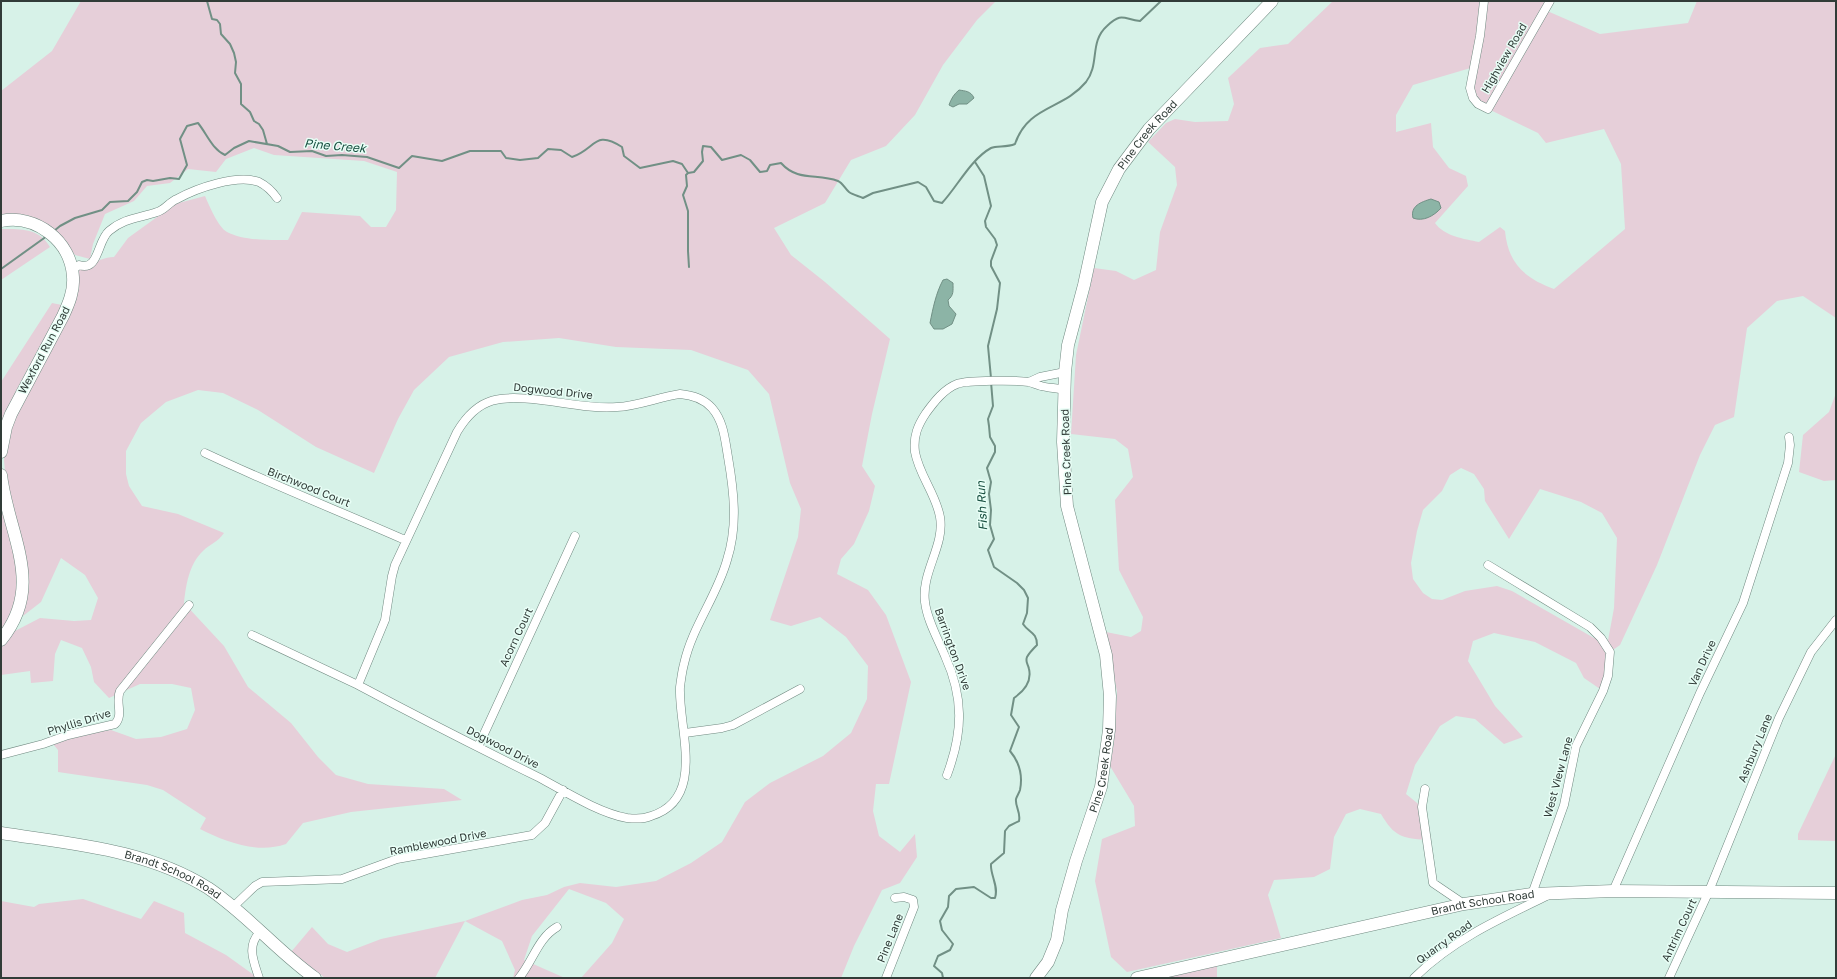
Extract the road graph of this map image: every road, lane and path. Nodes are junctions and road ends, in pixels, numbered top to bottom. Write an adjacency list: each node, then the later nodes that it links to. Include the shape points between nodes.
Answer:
1 (1272, 1): 7 (street, Pine Creek Road, via 1149,129 1110,185 1102,202 1068,345)
2 (1484, 1): 3 (street, Highview Road, via 1470,88 1478,104 1488,109)
3 (1550, 1)
4 (277, 198): 6 (street, via 267,186 254,180 243,179 194,190 169,203 164,209 120,223 108,232 90,266 78,265)
5 (1, 221): 6 (street, Wexford Run Road, via 25,221 51,234 66,252)
6 (72, 270): 11 (street, Wexford Run Road, via 72,291 67,308 11,414)
7 (1065, 372): 8 (street, Barrington Drive); 9 (street, Pine Creek Road)
8 (1029, 382): 9 (street, Barrington Drive); 26 (street, Barrington Drive, via 958,384 944,392 937,400 922,419 915,434 918,461 939,510 941,521 938,542 927,578 925,602 953,678 960,712 960,730)
9 (1065, 390): 44 (street, Pine Creek Road, via 1063,442 1067,506 1106,655 1110,712 1100,787 1062,910 1053,952)
10 (1788, 437): 30 (street, Van Drive, via 1788,463 1743,603)
11 (1, 452)
12 (205, 453): 15 (street, Birchwood Court)
13 (1, 475): 20 (street, via 24,579 18,614)
14 (575, 536): 24 (street, Acorn Court)
15 (405, 540): 21 (street, Dogwood Drive, via 392,576 385,620); 23 (street, Dogwood Drive, via 460,428 468,416 488,402 507,397 618,408 680,394 688,394 704,401 719,418 723,431 733,487 734,533 722,575 684,661 680,687)
16 (1488, 565): 33 (street, West View Lane, via 1590,627 1610,652 1608,676 1576,746 1564,805)
17 (189, 605): 25 (street, Phyllis Drive, via 120,691 117,700 119,720 115,724)
18 (1836, 620): 31 (street, Ashbury Lane, via 1810,652 1779,718)
19 (252, 635): 21 (street)
20 (1, 640)
21 (358, 685): 24 (street, Dogwood Drive)
22 (800, 689): 23 (street, via 733,725)
23 (685, 733): 28 (street, Dogwood Drive, via 684,782 673,803 652,816 629,818 617,815)
24 (478, 747): 28 (street, Dogwood Drive)
25 (1, 755)
26 (947, 775)
27 (1425, 789): 36 (street, via 1422,800 1433,883)
28 (563, 790): 37 (street, Ramblewood Drive, via 546,823 537,832 524,837 404,858 342,879 262,882)
29 (1, 833): 37 (street, Brandt School Road, via 148,860 182,873)
30 (1613, 891): 31 (street, Brandt School Road); 34 (street, Brandt School Road)
31 (1709, 891): 32 (street, Brandt School Road); 47 (street, Antrim Court)
32 (1836, 893)
33 (1532, 894): 34 (street, Brandt School Road); 36 (street, Brandt School Road)
34 (1552, 894): 46 (street, Quarry Road, via 1470,935 1431,962)
35 (895, 898): 43 (street, Pine Lane, via 913,900 914,907)
36 (1464, 904): 45 (street, Brandt School Road)
37 (233, 907): 39 (street, Brandt School Road)
38 (557, 926): 42 (street, via 544,937 530,964)
39 (260, 932): 40 (street, via 255,937 252,947); 41 (street, Brandt School Road)
40 (259, 978)
41 (315, 978)
42 (519, 978)
43 (886, 978)
44 (1036, 978)
45 (1137, 978)
46 (1414, 978)
47 (1669, 978)

